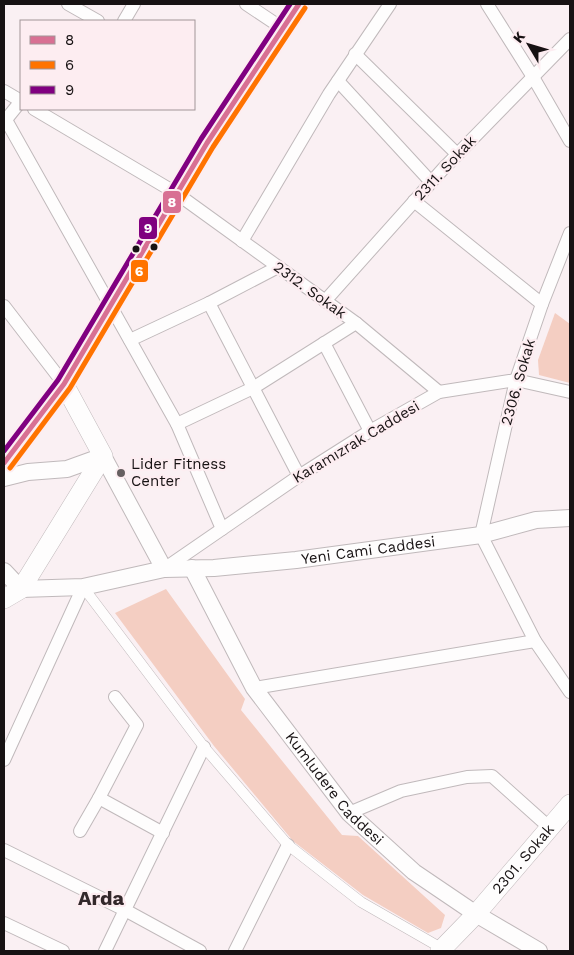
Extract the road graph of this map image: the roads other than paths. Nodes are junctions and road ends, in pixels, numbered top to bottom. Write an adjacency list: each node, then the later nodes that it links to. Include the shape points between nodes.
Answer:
1 (68, 4): 7 (street)
2 (134, 4): 8 (street)
3 (246, 4): 9 (street)
4 (299, 4): 9 (main road)
5 (390, 4): 11 (street)
6 (487, 4): 12 (street)
7 (96, 20)
8 (125, 20)
9 (282, 28): 22 (main road)
10 (570, 39): 12 (street, 2311. Sokak)
11 (355, 54): 13 (street); 20 (street)
12 (533, 77): 19 (street); 20 (street, 2311. Sokak)
13 (338, 81): 21 (street); 25 (street)
14 (4, 91): 15 (street)
15 (20, 100)
16 (20, 102): 18 (street)
17 (36, 110): 22 (street, 2312. Sokak)
18 (5, 121): 31 (street)
19 (570, 141)
20 (457, 154): 21 (street, 2311. Sokak)
21 (431, 182): 23 (street, 2311. Sokak)
22 (176, 193): 25 (street, 2312. Sokak); 31 (main road)
23 (414, 201): 27 (street, 2311. Sokak); 29 (street)
24 (570, 233): 29 (street, 2306. Sokak)
25 (242, 241): 26 (street, 2312. Sokak)
26 (278, 267): 27 (street, 2312. Sokak); 28 (street)
27 (325, 301): 32 (street, 2312. Sokak)
28 (209, 303): 33 (street); 37 (street)
29 (542, 304): 35 (street, 2306. Sokak)
30 (4, 306): 36 (street)
31 (111, 306): 33 (street); 36 (main road)
32 (356, 323): 34 (street); 38 (street, 2312. Sokak)
33 (130, 340): 40 (street)
34 (324, 343): 37 (street); 41 (street)
35 (516, 380): 38 (street, Karamızrak Caddesi); 39 (street, Karamızrak Caddesi); 48 (street, 2306. Sokak)
36 (64, 384): 42 (main road); 43 (main road)
37 (253, 388): 40 (street); 44 (street)
38 (439, 392): 41 (street, Karamızrak Caddesi)
39 (570, 392)
40 (177, 424): 47 (street)
41 (370, 431): 44 (street, Karamızrak Caddesi)
42 (103, 456): 45 (street, via 67,469 28,472); 50 (street); 53 (main road)
43 (4, 463)
44 (299, 476): 47 (street, Karamızrak Caddesi)
45 (4, 478)
46 (570, 518): 48 (street, Yeni Cami Caddesi, via 536,520)
47 (222, 529): 50 (street, Karamızrak Caddesi)
48 (481, 535): 49 (street, Yeni Cami Caddesi, via 296,560); 55 (street)
49 (192, 568): 50 (street, Yeni Cami Caddesi); 56 (street, Kumludere Caddesi)
50 (164, 569): 52 (street, Yeni Cami Caddesi)
51 (4, 571): 53 (street)
52 (83, 587): 53 (street, Yeni Cami Caddesi); 59 (street); 60 (street)
53 (22, 589): 54 (main road)
54 (4, 599)
55 (536, 641): 56 (street); 57 (street)
56 (254, 688): 63 (street, Kumludere Caddesi)
57 (570, 692)
58 (115, 697): 61 (street, via 137,725)
59 (204, 747): 66 (street); 67 (street)
60 (4, 760)
61 (99, 798): 65 (street); 66 (street)
62 (570, 804): 64 (main road, 2301. Sokak)
63 (349, 813): 64 (street, via 401,791 492,776); 70 (street, Kumludere Caddesi, via 414,872)
64 (550, 828): 70 (main road, 2301. Sokak)
65 (80, 831)
66 (163, 833): 69 (street)
67 (288, 845): 72 (street, via 361,902); 76 (street)
68 (4, 850): 69 (street)
69 (125, 910): 74 (street); 75 (street)
70 (476, 914): 72 (main road, 2301. Sokak); 77 (street, Kumludere Caddesi)
71 (4, 923): 73 (street)
72 (442, 950)
73 (63, 951)
74 (105, 951)
75 (200, 951)
76 (235, 951)
77 (539, 951)

